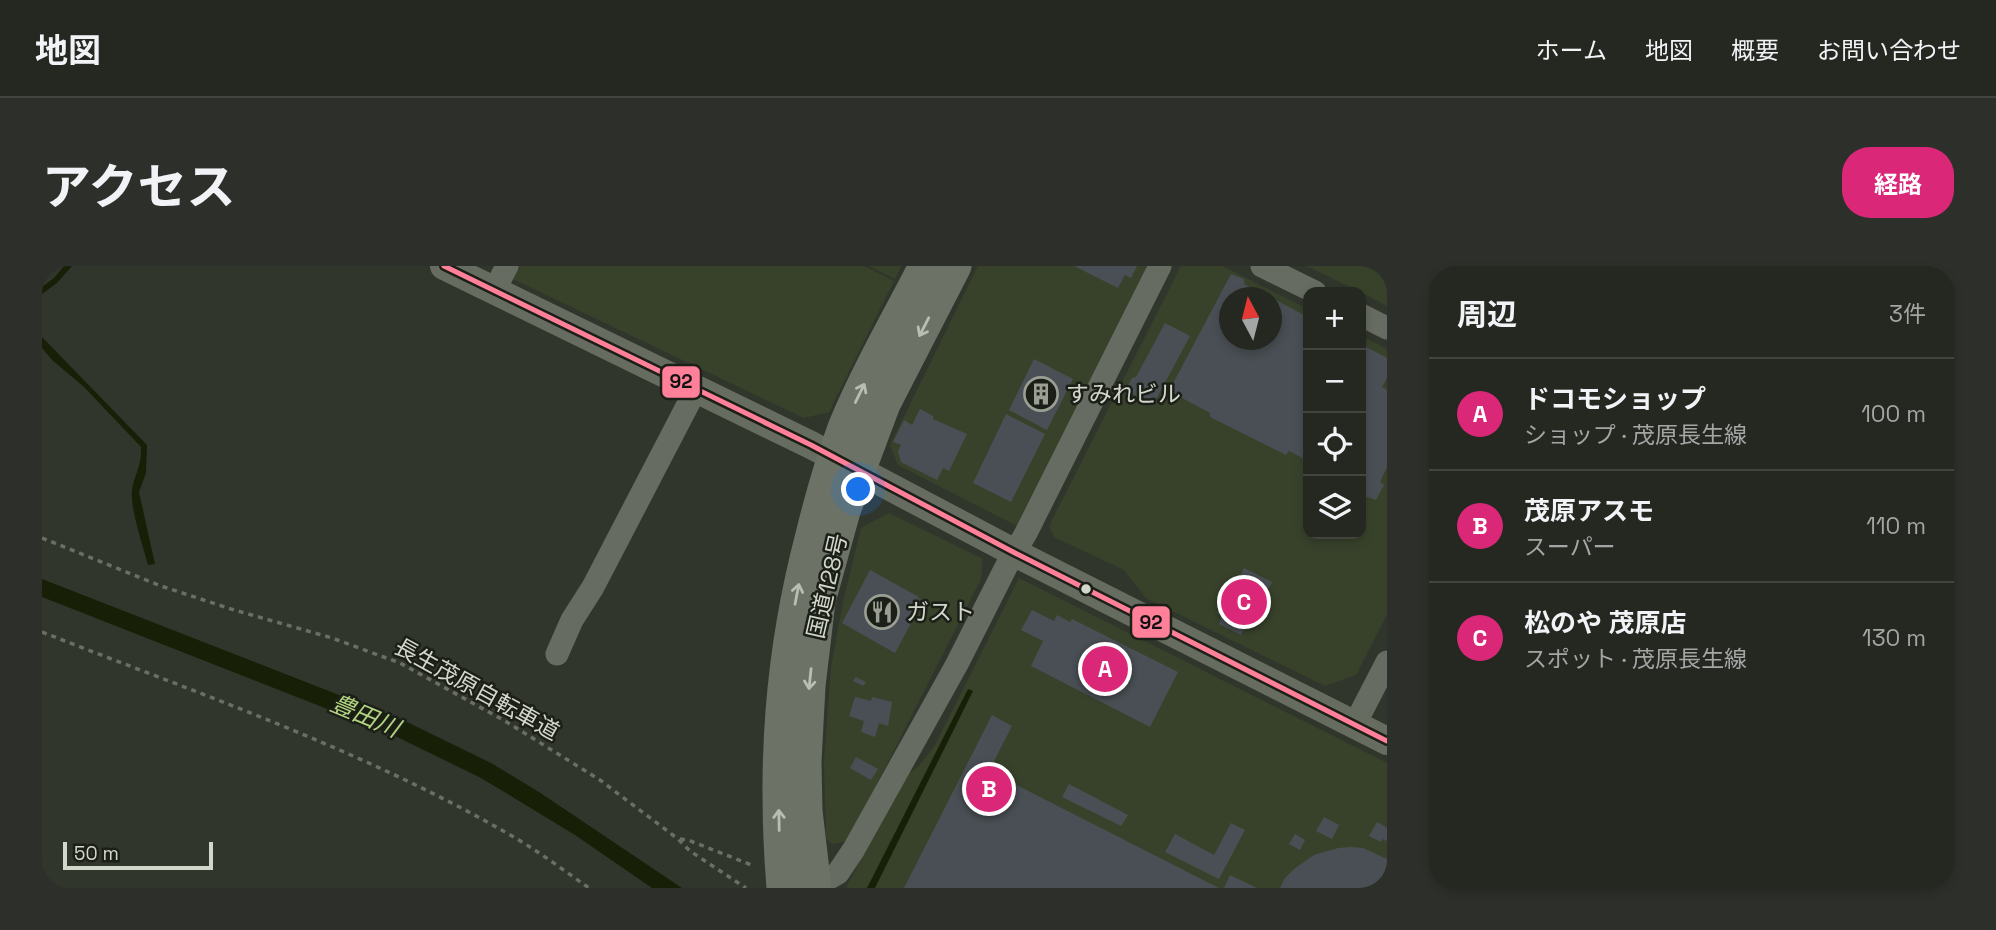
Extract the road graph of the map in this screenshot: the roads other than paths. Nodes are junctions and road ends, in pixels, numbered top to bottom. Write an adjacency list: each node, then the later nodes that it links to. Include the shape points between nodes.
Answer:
1 (443, 266): 9 (main road)
2 (507, 266): 9 (street)
3 (925, 266): 13 (highway, 国道128号, one-way to 3, via 860,394)
4 (955, 266): 13 (highway, 国道128号, one-way to 13, via 884,404)
5 (1160, 266): 14 (street)
6 (1262, 266): 7 (street)
7 (1287, 272): 8 (street)
8 (1308, 287)
9 (494, 291): 12 (main road)
10 (1366, 318): 11 (street)
11 (1387, 328)
12 (695, 389): 13 (main road); 15 (street)
13 (847, 463): 14 (main road); 19 (highway, 国道128号, via 799,582 782,695 778,792)
14 (1015, 553): 17 (main road); 19 (street, via 854,849 838,873)
15 (557, 654)
16 (1387, 662): 17 (street)
17 (1355, 724): 18 (main road)
18 (1387, 741)
19 (804, 887)

